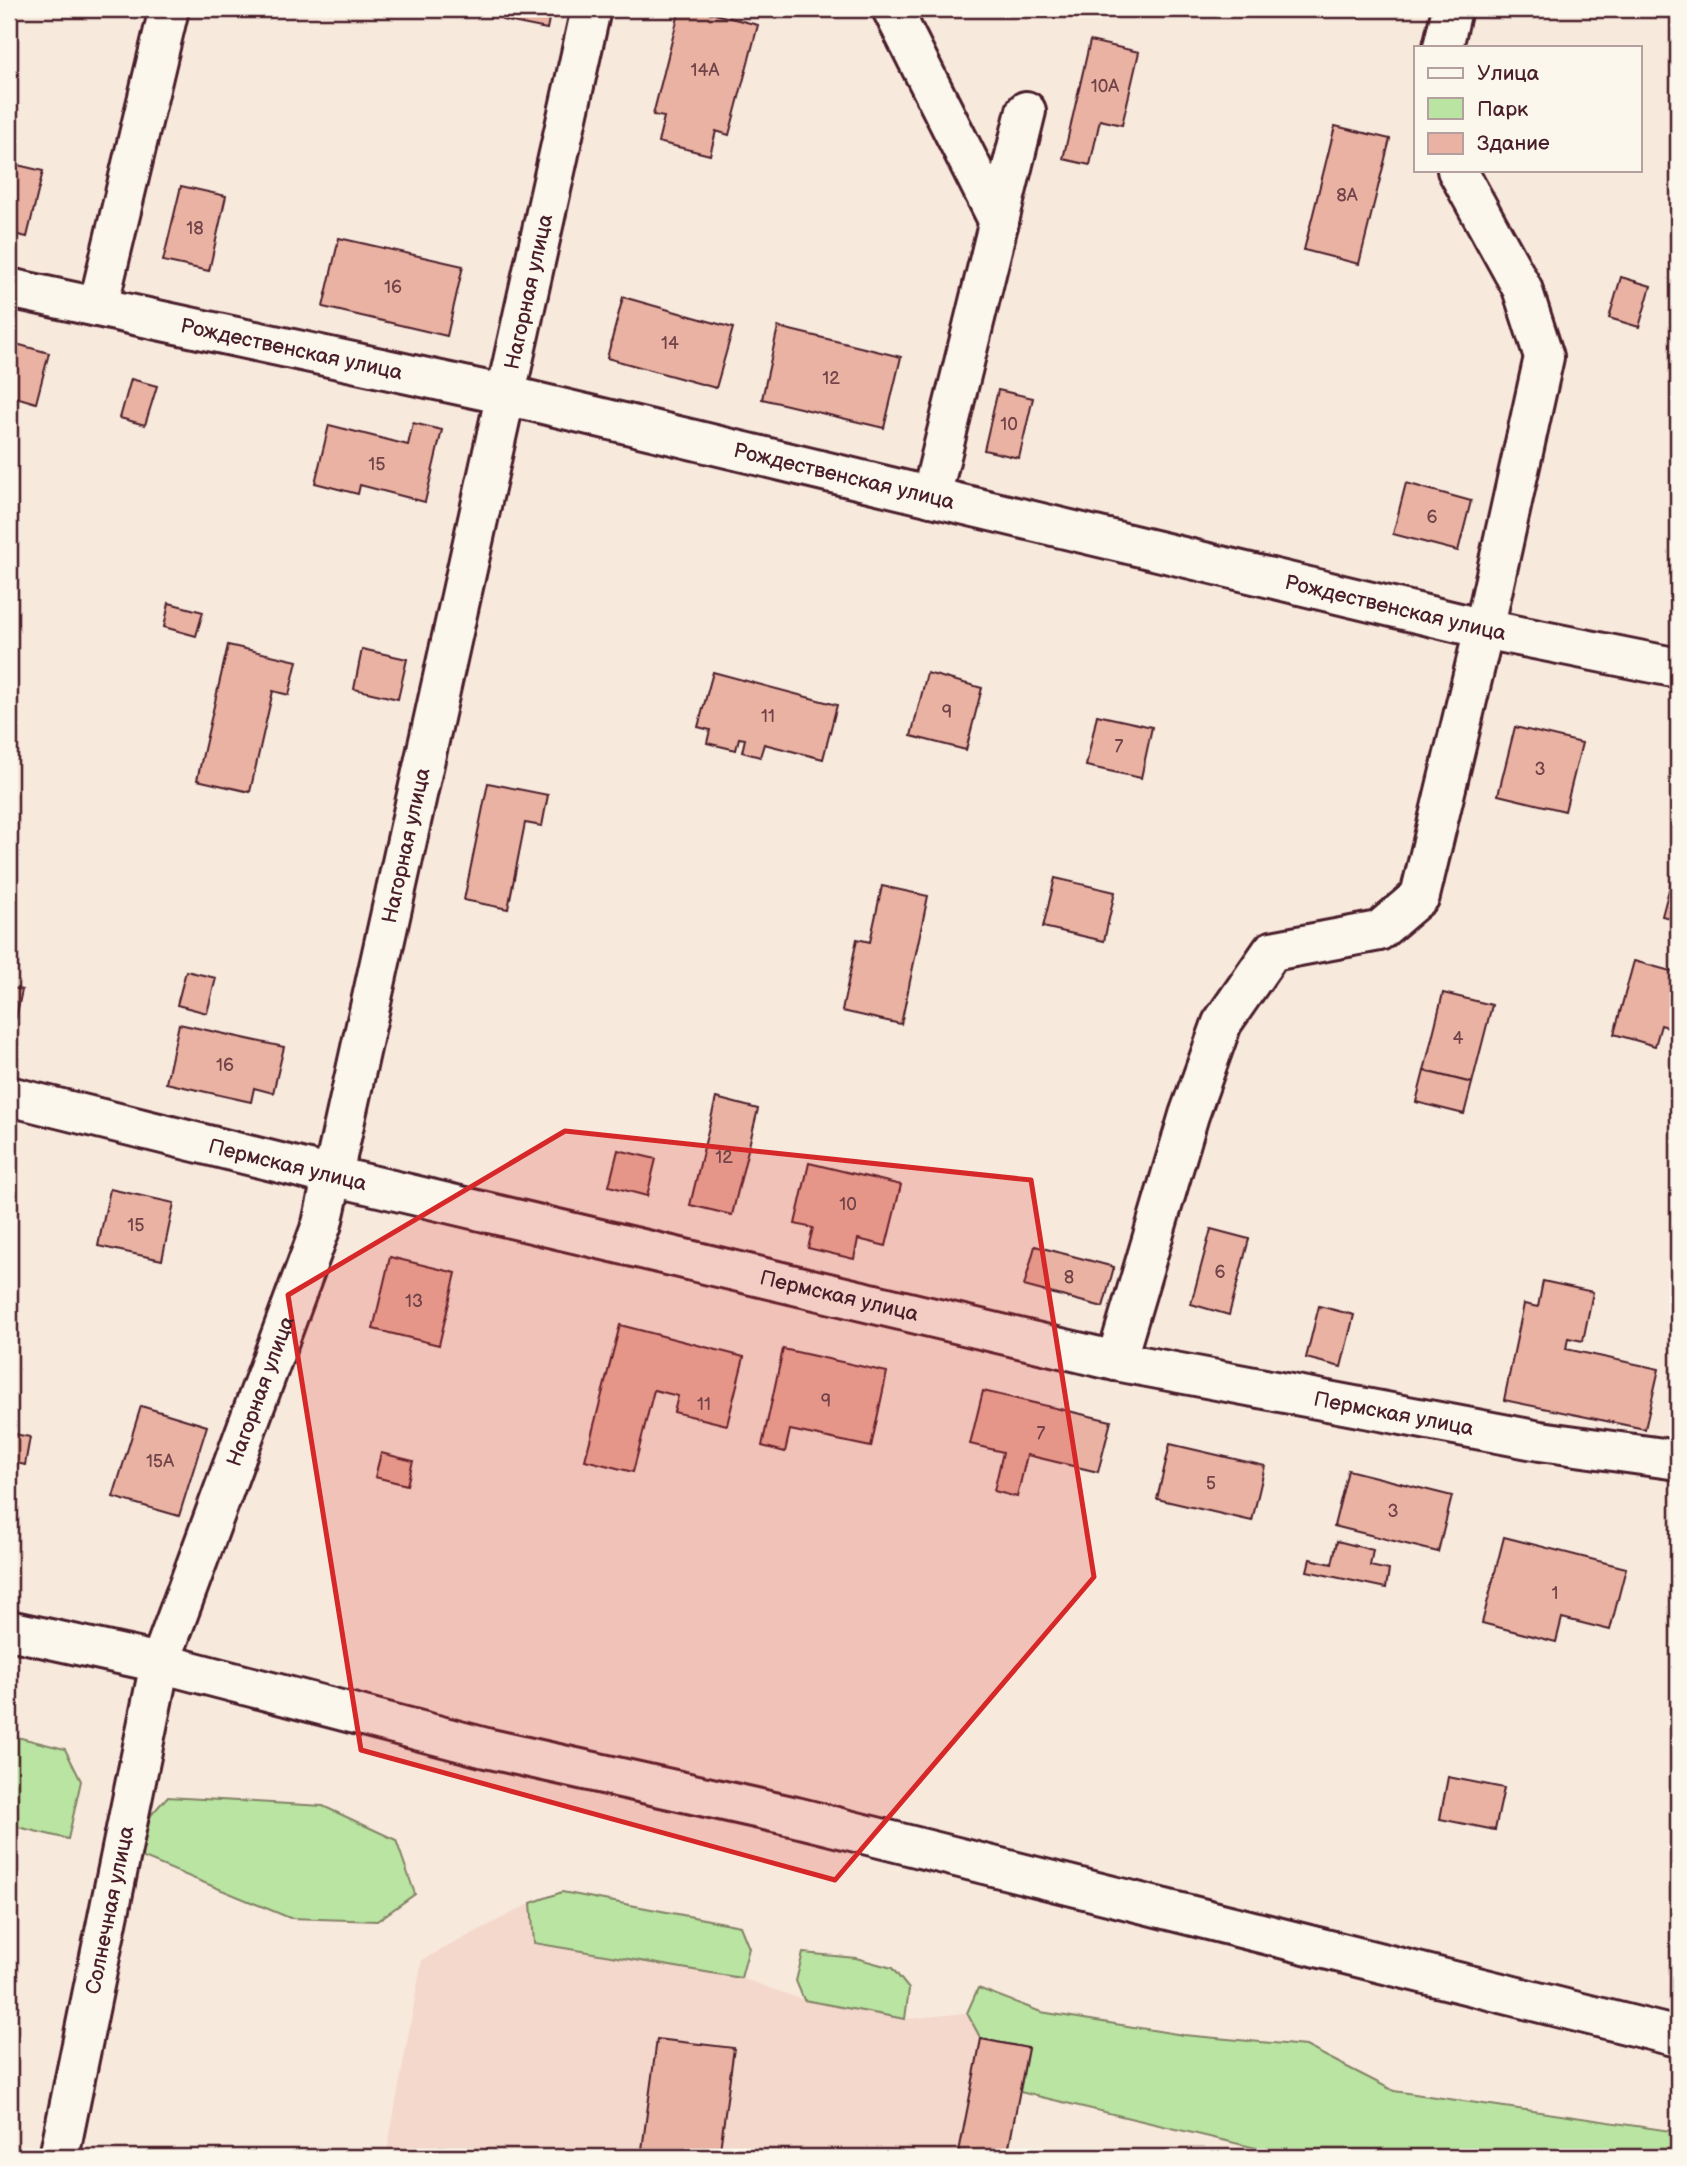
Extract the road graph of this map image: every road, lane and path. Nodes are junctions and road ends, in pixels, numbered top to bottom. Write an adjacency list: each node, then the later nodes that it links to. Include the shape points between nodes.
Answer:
1 (169, 9): 10 (street)
2 (592, 9): 11 (street, Нагорная улица)
3 (892, 9): 8 (street)
4 (1452, 9): 5 (street)
5 (1443, 46)
6 (1026, 111): 8 (street)
7 (1458, 172): 13 (street, via 1522,288 1544,357)
8 (999, 222): 12 (street)
9 (9, 288): 10 (street, Рождественская улица)
10 (98, 307): 11 (street, Рождественская улица)
11 (506, 395): 12 (street, Рождественская улица); 16 (street, Нагорная улица)
12 (931, 497): 13 (street, Рождественская улица)
13 (1484, 629): 14 (street, Рождественская улица); 17 (street, via 1420,896 1380,931 1272,951 1222,1023 1189,1115)
14 (1678, 668)
15 (9, 1096): 16 (street, Пермская улица)
16 (333, 1175): 17 (street, Пермская улица); 20 (street, Нагорная улица, via 323,1224)
17 (1116, 1361): 18 (street, Пермская улица, via 1540,1441)
18 (1678, 1460)
19 (9, 1630): 20 (street)
20 (160, 1663): 21 (street, via 486,1748 796,1817); 22 (street, Солнечная улица)
21 (1678, 2037)
22 (58, 2157)

